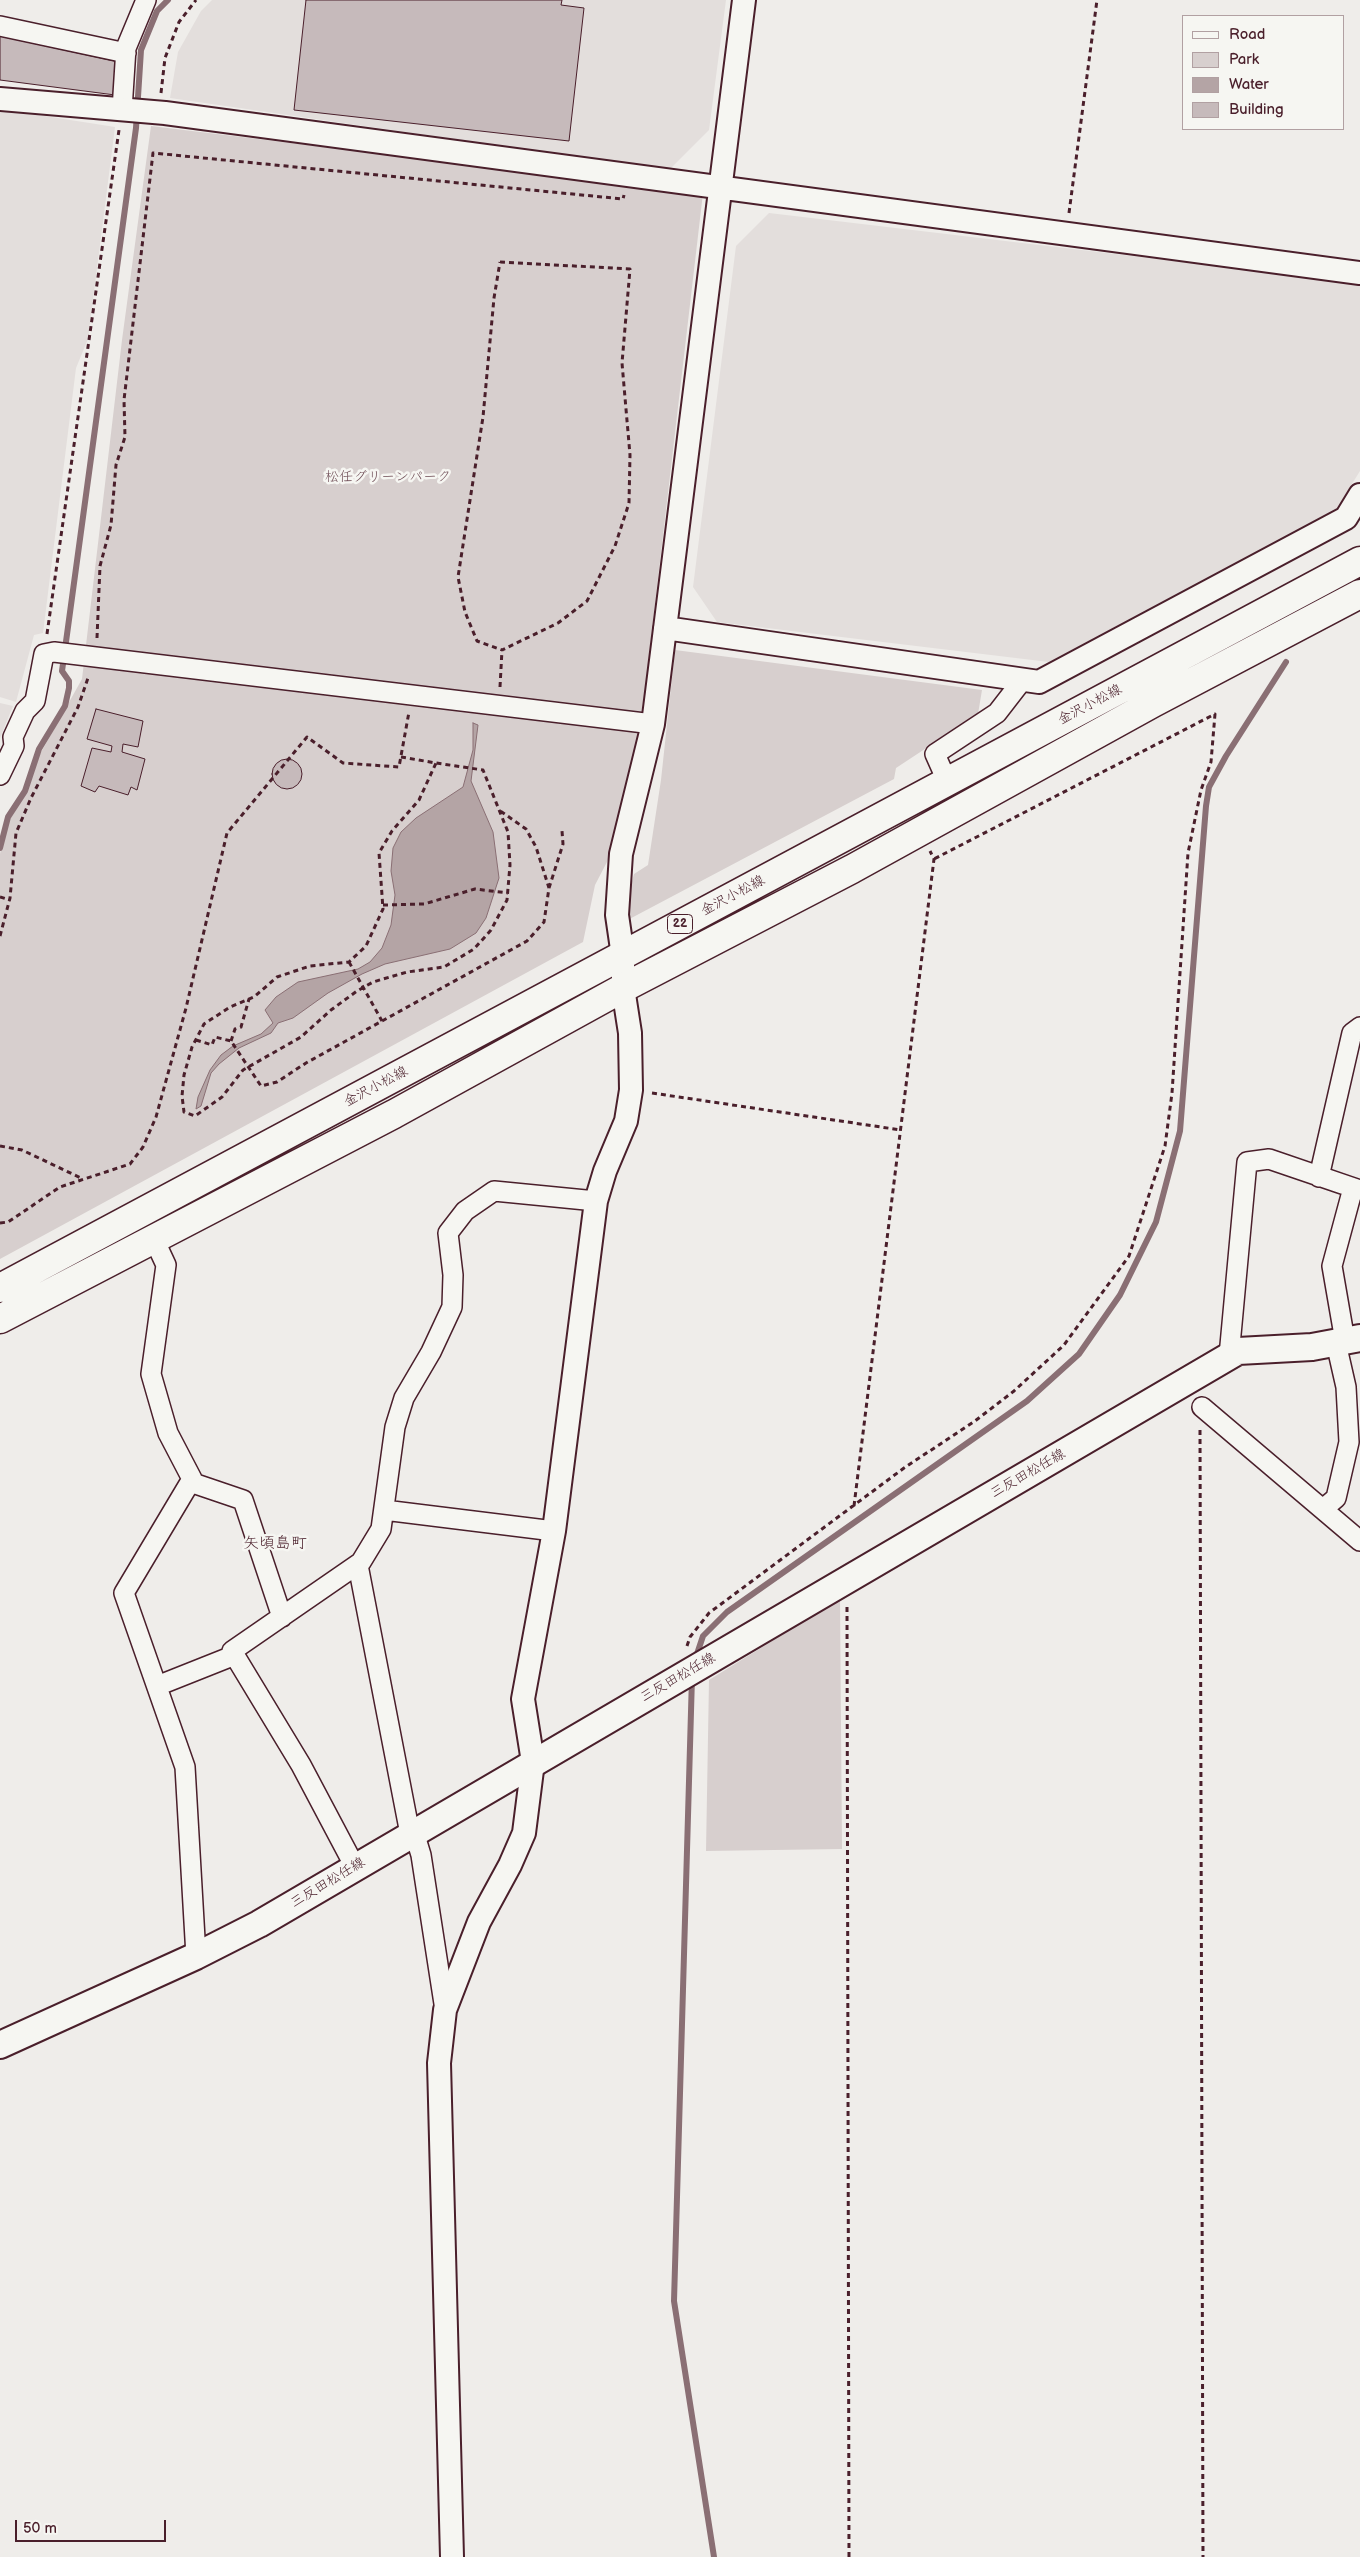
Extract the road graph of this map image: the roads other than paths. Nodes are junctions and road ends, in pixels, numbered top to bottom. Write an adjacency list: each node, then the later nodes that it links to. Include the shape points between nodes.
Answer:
1 (146, 0): 4 (street)
2 (744, 0): 7 (street)
3 (0, 26): 4 (street)
4 (126, 54): 6 (street)
5 (0, 98): 6 (street)
6 (140, 111): 7 (street)
7 (720, 186): 8 (street); 12 (street)
8 (1360, 273)
9 (1360, 496): 13 (street, via 1346,518 1039,682)
10 (1360, 562): 16 (main road, 金沢小松線 / 22)
11 (1360, 594): 18 (main road, 金沢小松線 / 22)
12 (665, 628): 13 (street); 14 (street)
13 (1022, 682): 16 (street, via 997,713 936,754)
14 (653, 724): 15 (street, via 51,653 35,701 25,711); 17 (street, via 621,854 617,915)
15 (0, 775)
16 (947, 781): 17 (main road, 金沢小松線 / 22)
17 (623, 956): 18 (street); 24 (main road, 金沢小松線 / 22)
18 (623, 988): 22 (street, via 630,1033 631,1090 626,1121); 23 (main road, 金沢小松線 / 22, via 394,1114)
19 (1360, 1027): 20 (street, via 1352,1033)
20 (1319, 1177): 21 (street); 27 (street, via 1269,1159 1247,1162)
21 (1357, 1189): 26 (street, via 1332,1266)
22 (596, 1201): 32 (street, via 494,1191 465,1211 448,1233 453,1274 452,1307 404,1398 396,1427); 33 (street)
23 (153, 1238): 25 (main road, 金沢小松線 / 22); 30 (street, via 166,1265 152,1374 168,1433 192,1479)
24 (0, 1288)
25 (0, 1319)
26 (1347, 1341): 27 (main road, 三反田松任線, via 1312,1347 1238,1351); 29 (street, via 1346,1387)
27 (1229, 1356): 39 (main road, 三反田松任線)
28 (1202, 1407): 31 (street)
29 (1354, 1441): 31 (street, via 1336,1498)
30 (190, 1482): 36 (street, via 242,1500); 38 (street, via 124,1592)
31 (1323, 1509): 34 (street)
32 (384, 1510): 33 (street); 35 (street, via 381,1529)
33 (554, 1531): 39 (street, via 523,1699)
34 (1360, 1541)
35 (358, 1565): 36 (street); 40 (street)
36 (282, 1617): 37 (street, via 232,1651)
37 (235, 1655): 38 (street); 41 (street, via 301,1765)
38 (157, 1686): 42 (street, via 185,1766)
39 (533, 1762): 40 (main road, 三反田松任線); 43 (street, via 524,1833 479,1922)
40 (412, 1833): 41 (main road, 三反田松任線); 43 (street, via 421,1855)
41 (355, 1866): 42 (main road, 三反田松任線, via 259,1924)
42 (196, 1956): 44 (main road, 三反田松任線)
43 (445, 2010): 45 (street, via 439,2063)
44 (0, 2045)
45 (452, 2557)

